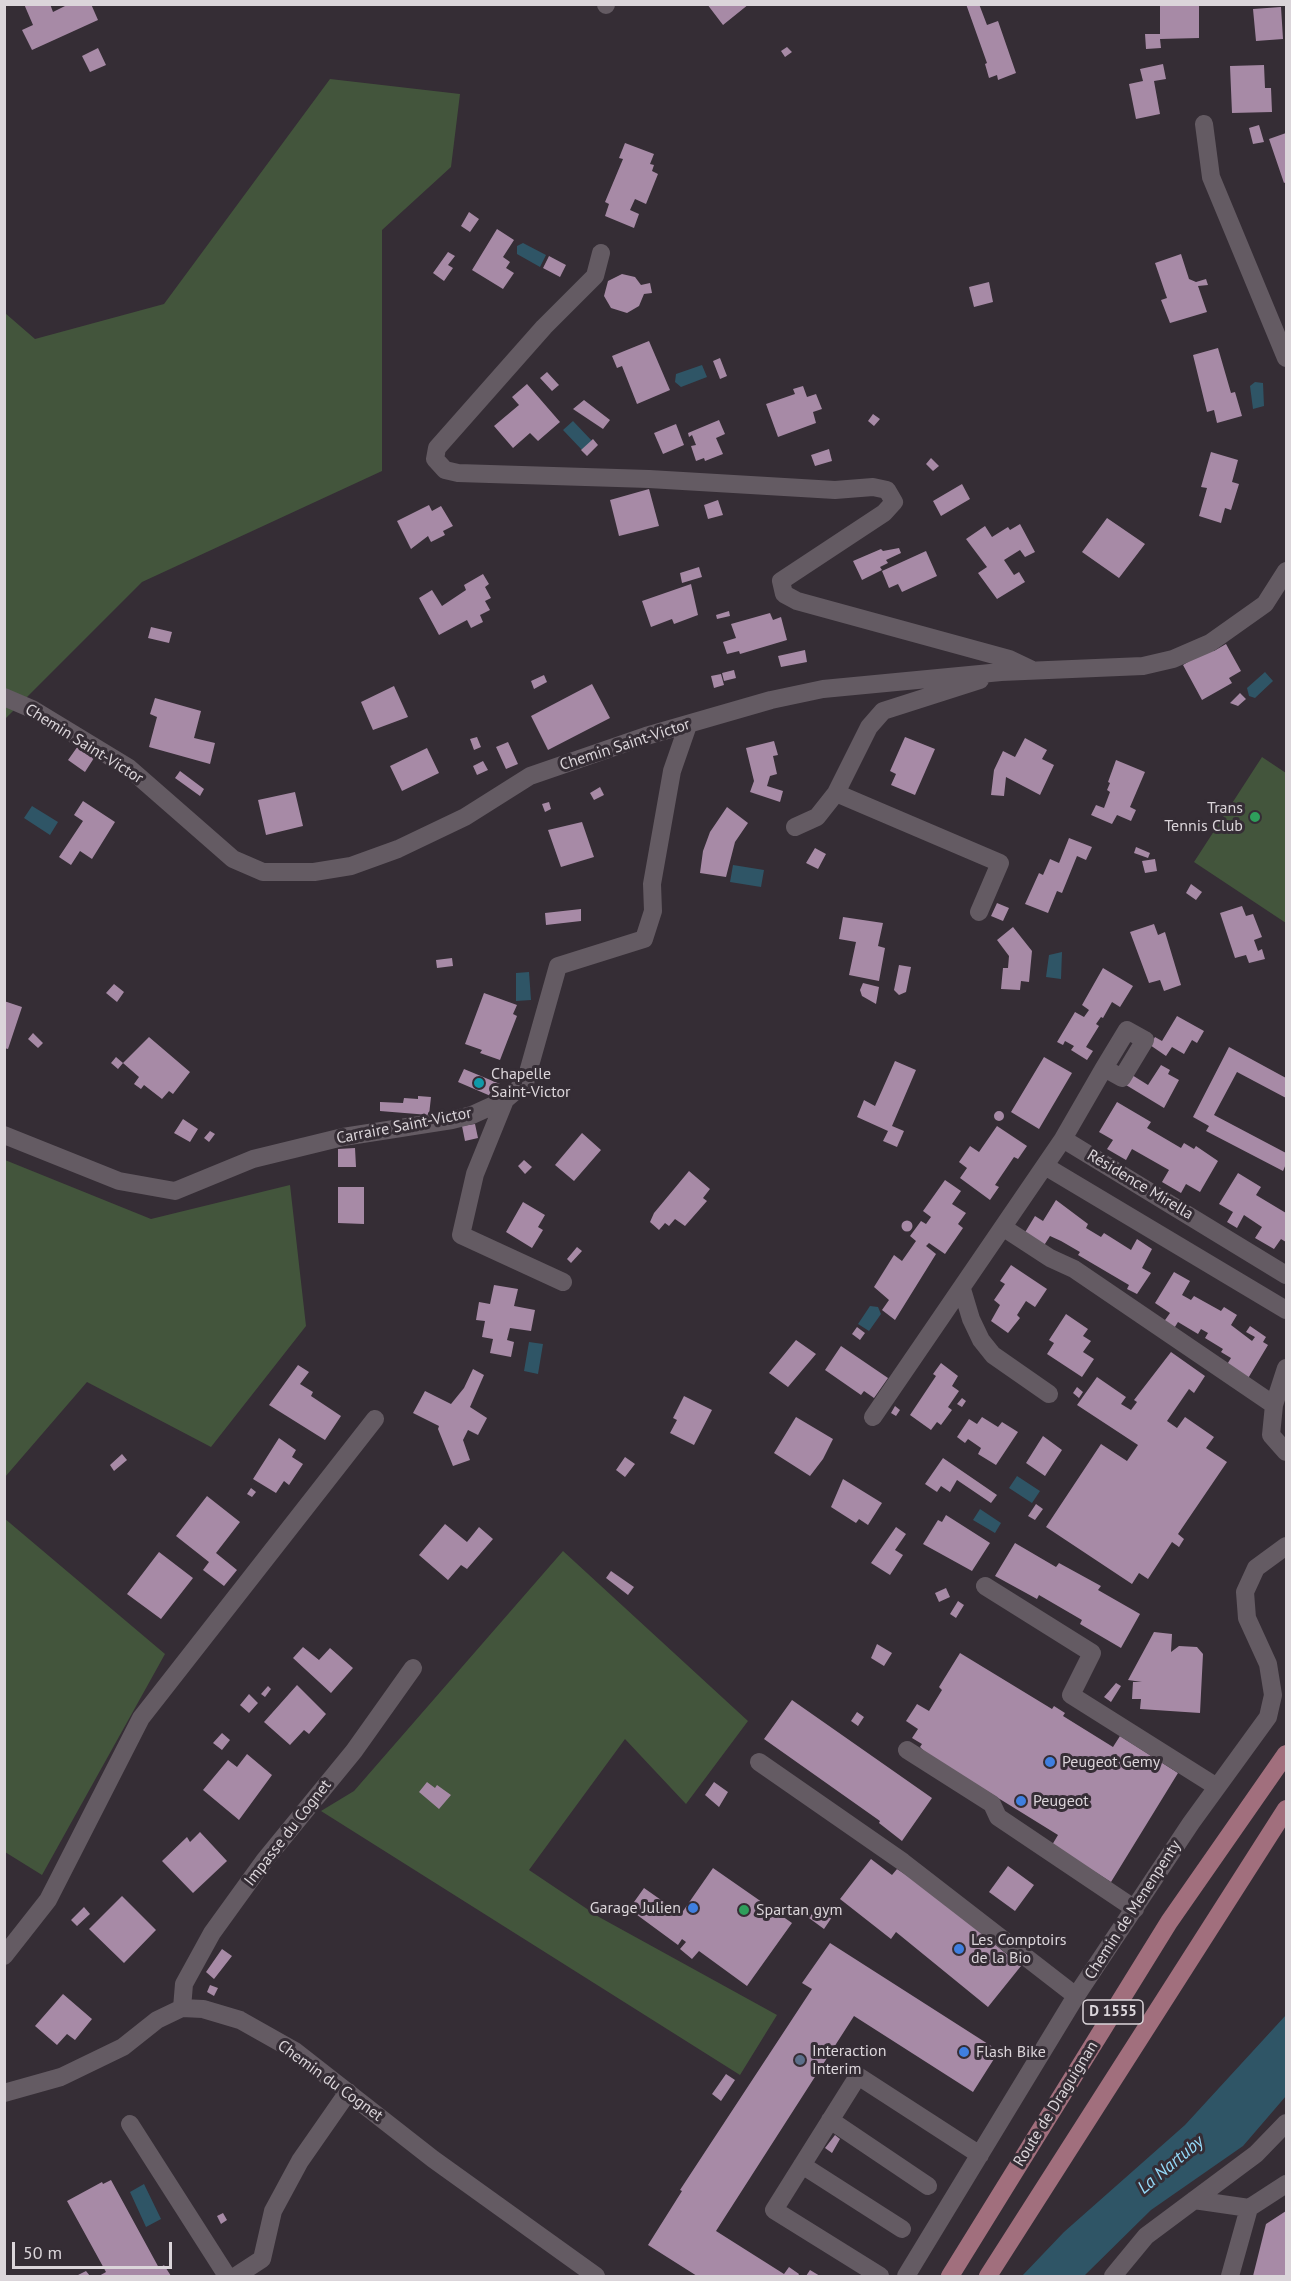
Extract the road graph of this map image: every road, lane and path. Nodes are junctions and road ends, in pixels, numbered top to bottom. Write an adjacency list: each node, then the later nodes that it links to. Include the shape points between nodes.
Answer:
1 (1204, 124): 3 (street, via 1211,177)
2 (600, 253): 6 (street, via 595,276 544,327 437,448 435,459 445,470 888,490 894,502 884,513 781,581 784,594 797,601 1008,659)
3 (1287, 358)
4 (1287, 571): 6 (street, Chemin Saint-Victor, via 1265,604 1210,643 1173,659 1143,666)
5 (1001, 672): 6 (street, Chemin Saint-Victor); 8 (street, Chemin Saint-Victor, via 823,689); 9 (street, via 883,711 869,727)
6 (1035, 672)
7 (4, 697): 8 (street, Chemin Saint-Victor, via 32,709 129,768 233,859 263,872 314,872 351,866 465,817 530,776)
8 (688, 725): 13 (street, Carraire Saint-Victor, via 672,771 652,884 653,910 644,939 558,966 525,1083)
9 (836, 793): 10 (street, via 818,817); 11 (street, via 1000,863)
10 (795, 827)
11 (979, 912)
12 (1104, 1068): 15 (street)
13 (505, 1100): 14 (street, Carraire Saint-Victor, via 452,1120 343,1137 252,1159 175,1191 119,1181); 19 (street, via 475,1174 461,1235)
14 (4, 1135)
15 (1062, 1138): 16 (street); 18 (street, Résidence Mirella)
16 (1046, 1166): 17 (street); 21 (street)
17 (1004, 1228): 20 (street); 24 (street, via 1074,1269)
18 (1287, 1275)
19 (563, 1282)
20 (962, 1288): 23 (street, via 970,1319 993,1355); 25 (street)
21 (1287, 1310)
22 (1287, 1368): 24 (street)
23 (1049, 1395)
24 (1274, 1405): 27 (street, via 1271,1435)
25 (873, 1417)
26 (375, 1419): 37 (street, via 141,1718 48,1900)
27 (1287, 1452)
28 (1287, 1546): 34 (street, Chemin de Menenpenty, via 1256,1568 1245,1593 1247,1618 1268,1664 1273,1695 1268,1717)
29 (985, 1586): 34 (street, via 1092,1653 1071,1695)
30 (413, 1668): 39 (street, Impasse du Cognet, via 354,1751 264,1861 212,1933 184,1984)
31 (907, 1750): 36 (street, via 992,1804 998,1817)
32 (1287, 1754): 57 (main road, Route de Draguignan / D 1555, via 1169,1922)
33 (759, 1762): 38 (street, via 903,1862)
34 (1217, 1787): 36 (street, Chemin de Menenpenty)
35 (1287, 1809): 58 (main road, D 1555)
36 (1135, 1908): 38 (street, Chemin de Menenpenty)
37 (4, 1956)
38 (1076, 1996): 45 (street, Chemin de Menenpenty)
39 (182, 2008): 40 (street, via 157,2020 123,2047 61,2077); 41 (street, Chemin du Cognet, via 240,2020 295,2051)
40 (6, 2086)
41 (348, 2092): 53 (street, via 300,2161 273,2211 261,2259); 54 (street, Chemin du Cognet)
42 (831, 2120): 45 (street, via 858,2076); 46 (street); 48 (street)
43 (1287, 2123): 49 (street, via 1256,2154)
44 (130, 2124): 52 (street)
45 (980, 2155): 56 (street, Chemin de Menenpenty)
46 (802, 2165): 51 (street); 55 (street, via 774,2210)
47 (1287, 2184): 50 (street)
48 (928, 2186)
49 (1194, 2200): 50 (street); 59 (street, via 1146,2236)
50 (1249, 2208): 60 (street)
51 (902, 2229)
52 (227, 2277)
53 (236, 2277)
54 (596, 2277)
55 (880, 2277)
56 (906, 2277)
57 (950, 2277)
58 (988, 2277)
59 (1113, 2277)
60 (1230, 2277)

